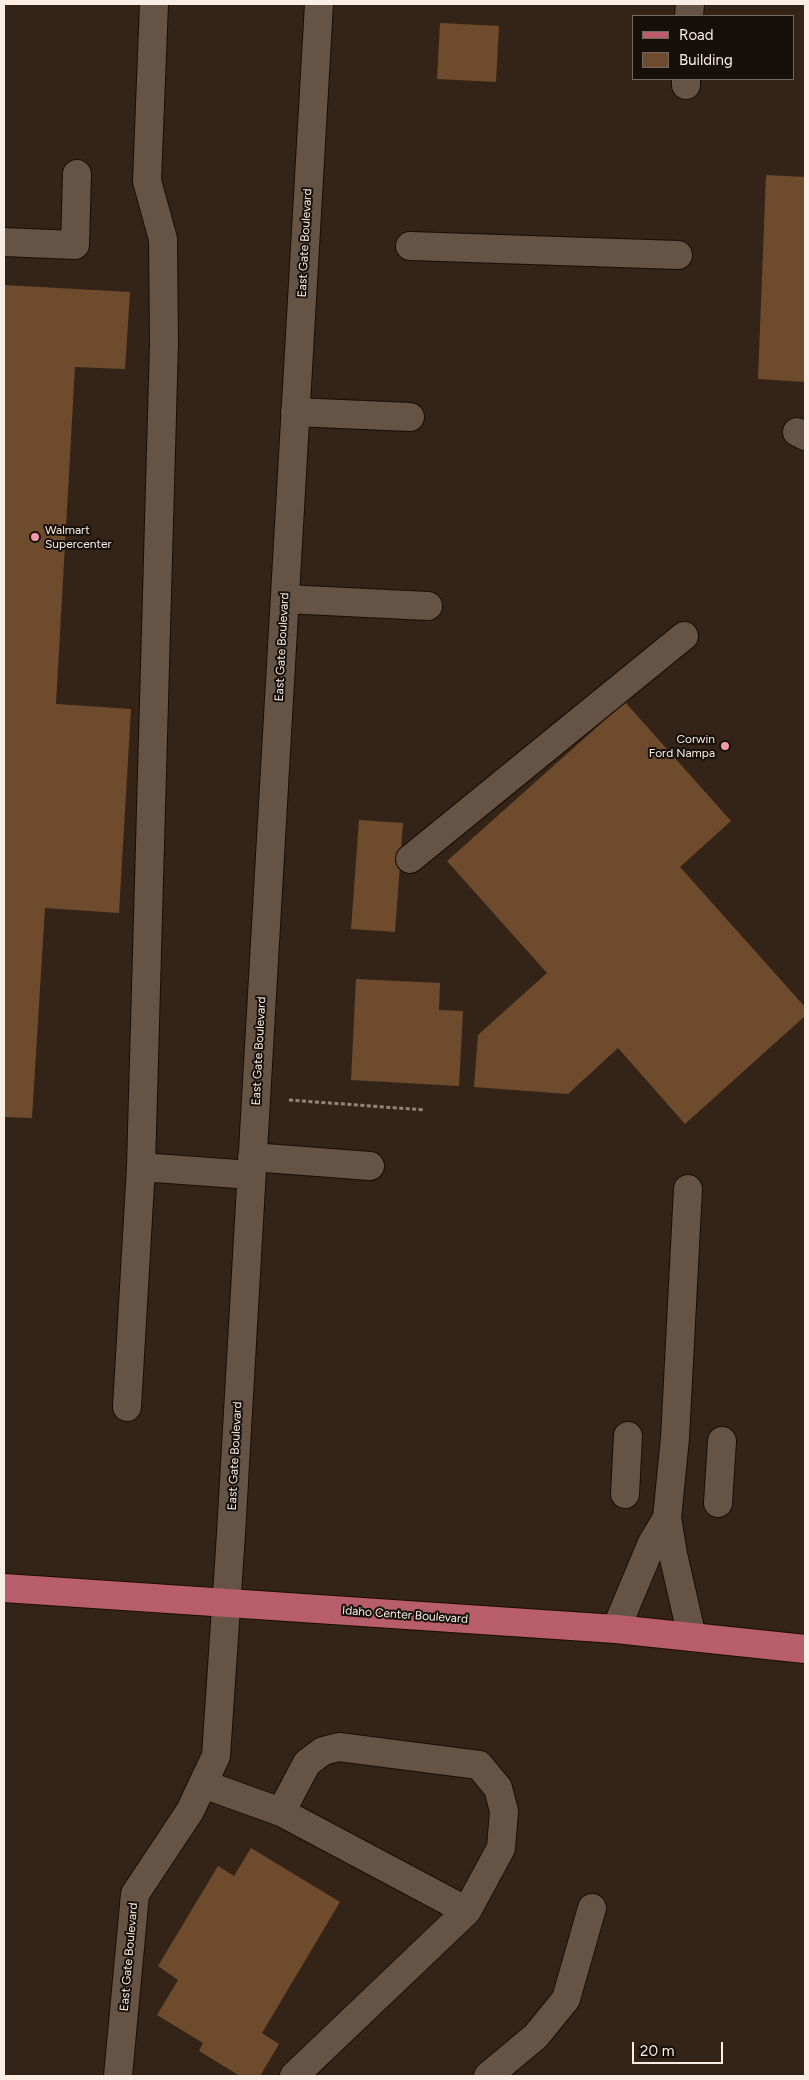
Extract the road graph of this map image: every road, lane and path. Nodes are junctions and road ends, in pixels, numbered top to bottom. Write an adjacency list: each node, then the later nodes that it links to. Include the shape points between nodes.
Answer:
1 (154, 4): 17 (street, via 147,181 162,239 164,343)
2 (319, 4): 7 (street, East Gate Boulevard)
3 (77, 174): 4 (street, via 75,245)
4 (4, 242)
5 (410, 246): 6 (street)
6 (678, 255)
7 (295, 412): 8 (street); 9 (street, East Gate Boulevard)
8 (410, 417)
9 (284, 599): 10 (street); 15 (street, East Gate Boulevard)
10 (428, 606)
11 (684, 636): 12 (street)
12 (410, 860)
13 (289, 1100): 14 (path)
14 (425, 1110)
15 (252, 1166): 16 (street); 17 (street); 26 (street, East Gate Boulevard)
16 (370, 1166)
17 (141, 1167): 19 (street)
18 (688, 1189): 24 (street, via 675,1438)
19 (127, 1407)
20 (628, 1436): 22 (street)
21 (722, 1441): 23 (street)
22 (625, 1494)
23 (718, 1503)
24 (667, 1518): 27 (street, via 652,1543); 28 (street)
25 (4, 1588): 26 (main road, Idaho Center Boulevard)
26 (227, 1601): 27 (main road, Idaho Center Boulevard); 30 (street, East Gate Boulevard, via 216,1756)
27 (616, 1629): 28 (main road, Idaho Center Boulevard)
28 (692, 1636): 29 (main road, Idaho Center Boulevard)
29 (805, 1649)
30 (203, 1784): 31 (street); 34 (street, East Gate Boulevard, via 190,1810 135,1894)
31 (281, 1812): 33 (street); 33 (street, via 307,1763 323,1751 339,1746 479,1765 498,1788 504,1811 501,1848)
32 (592, 1908): 36 (street, via 566,1998 536,2036)
33 (467, 1911): 35 (street)
34 (118, 2076)
35 (294, 2076)
36 (488, 2076)

